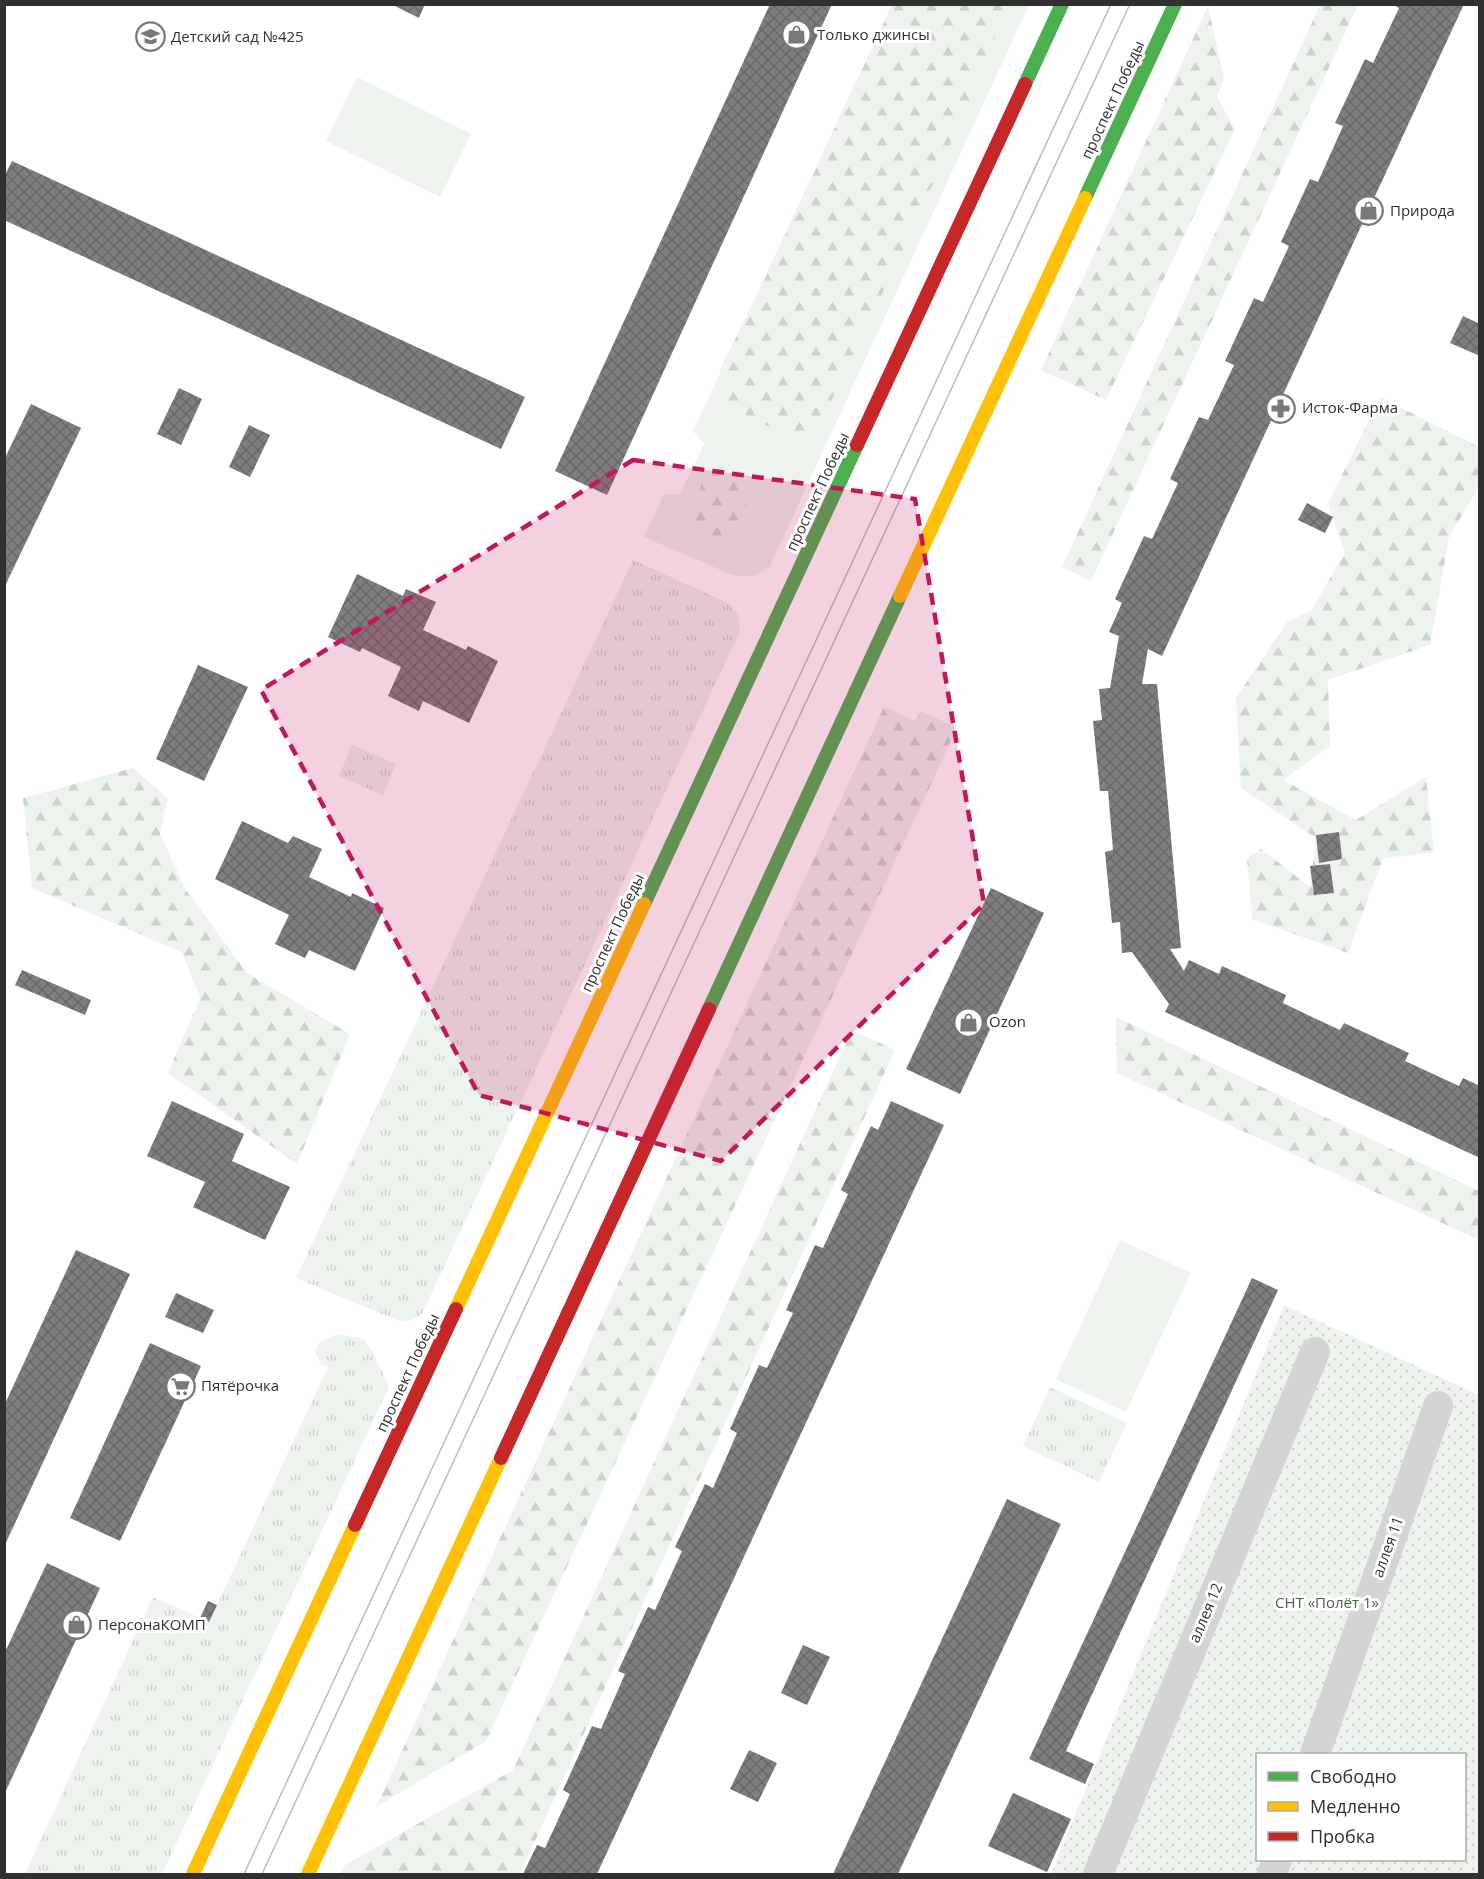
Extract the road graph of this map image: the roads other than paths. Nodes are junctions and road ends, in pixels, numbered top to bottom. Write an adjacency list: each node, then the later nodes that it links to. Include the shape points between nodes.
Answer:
1 (1062, 4): 6 (main road, проспект Победы)
2 (1176, 4): 7 (main road, проспект Победы)
3 (1315, 1352): 8 (street, аллея 12)
4 (1438, 1406): 5 (street, аллея 11)
5 (1316, 1753)
6 (193, 1875)
7 (308, 1875)
8 (1098, 1875)

